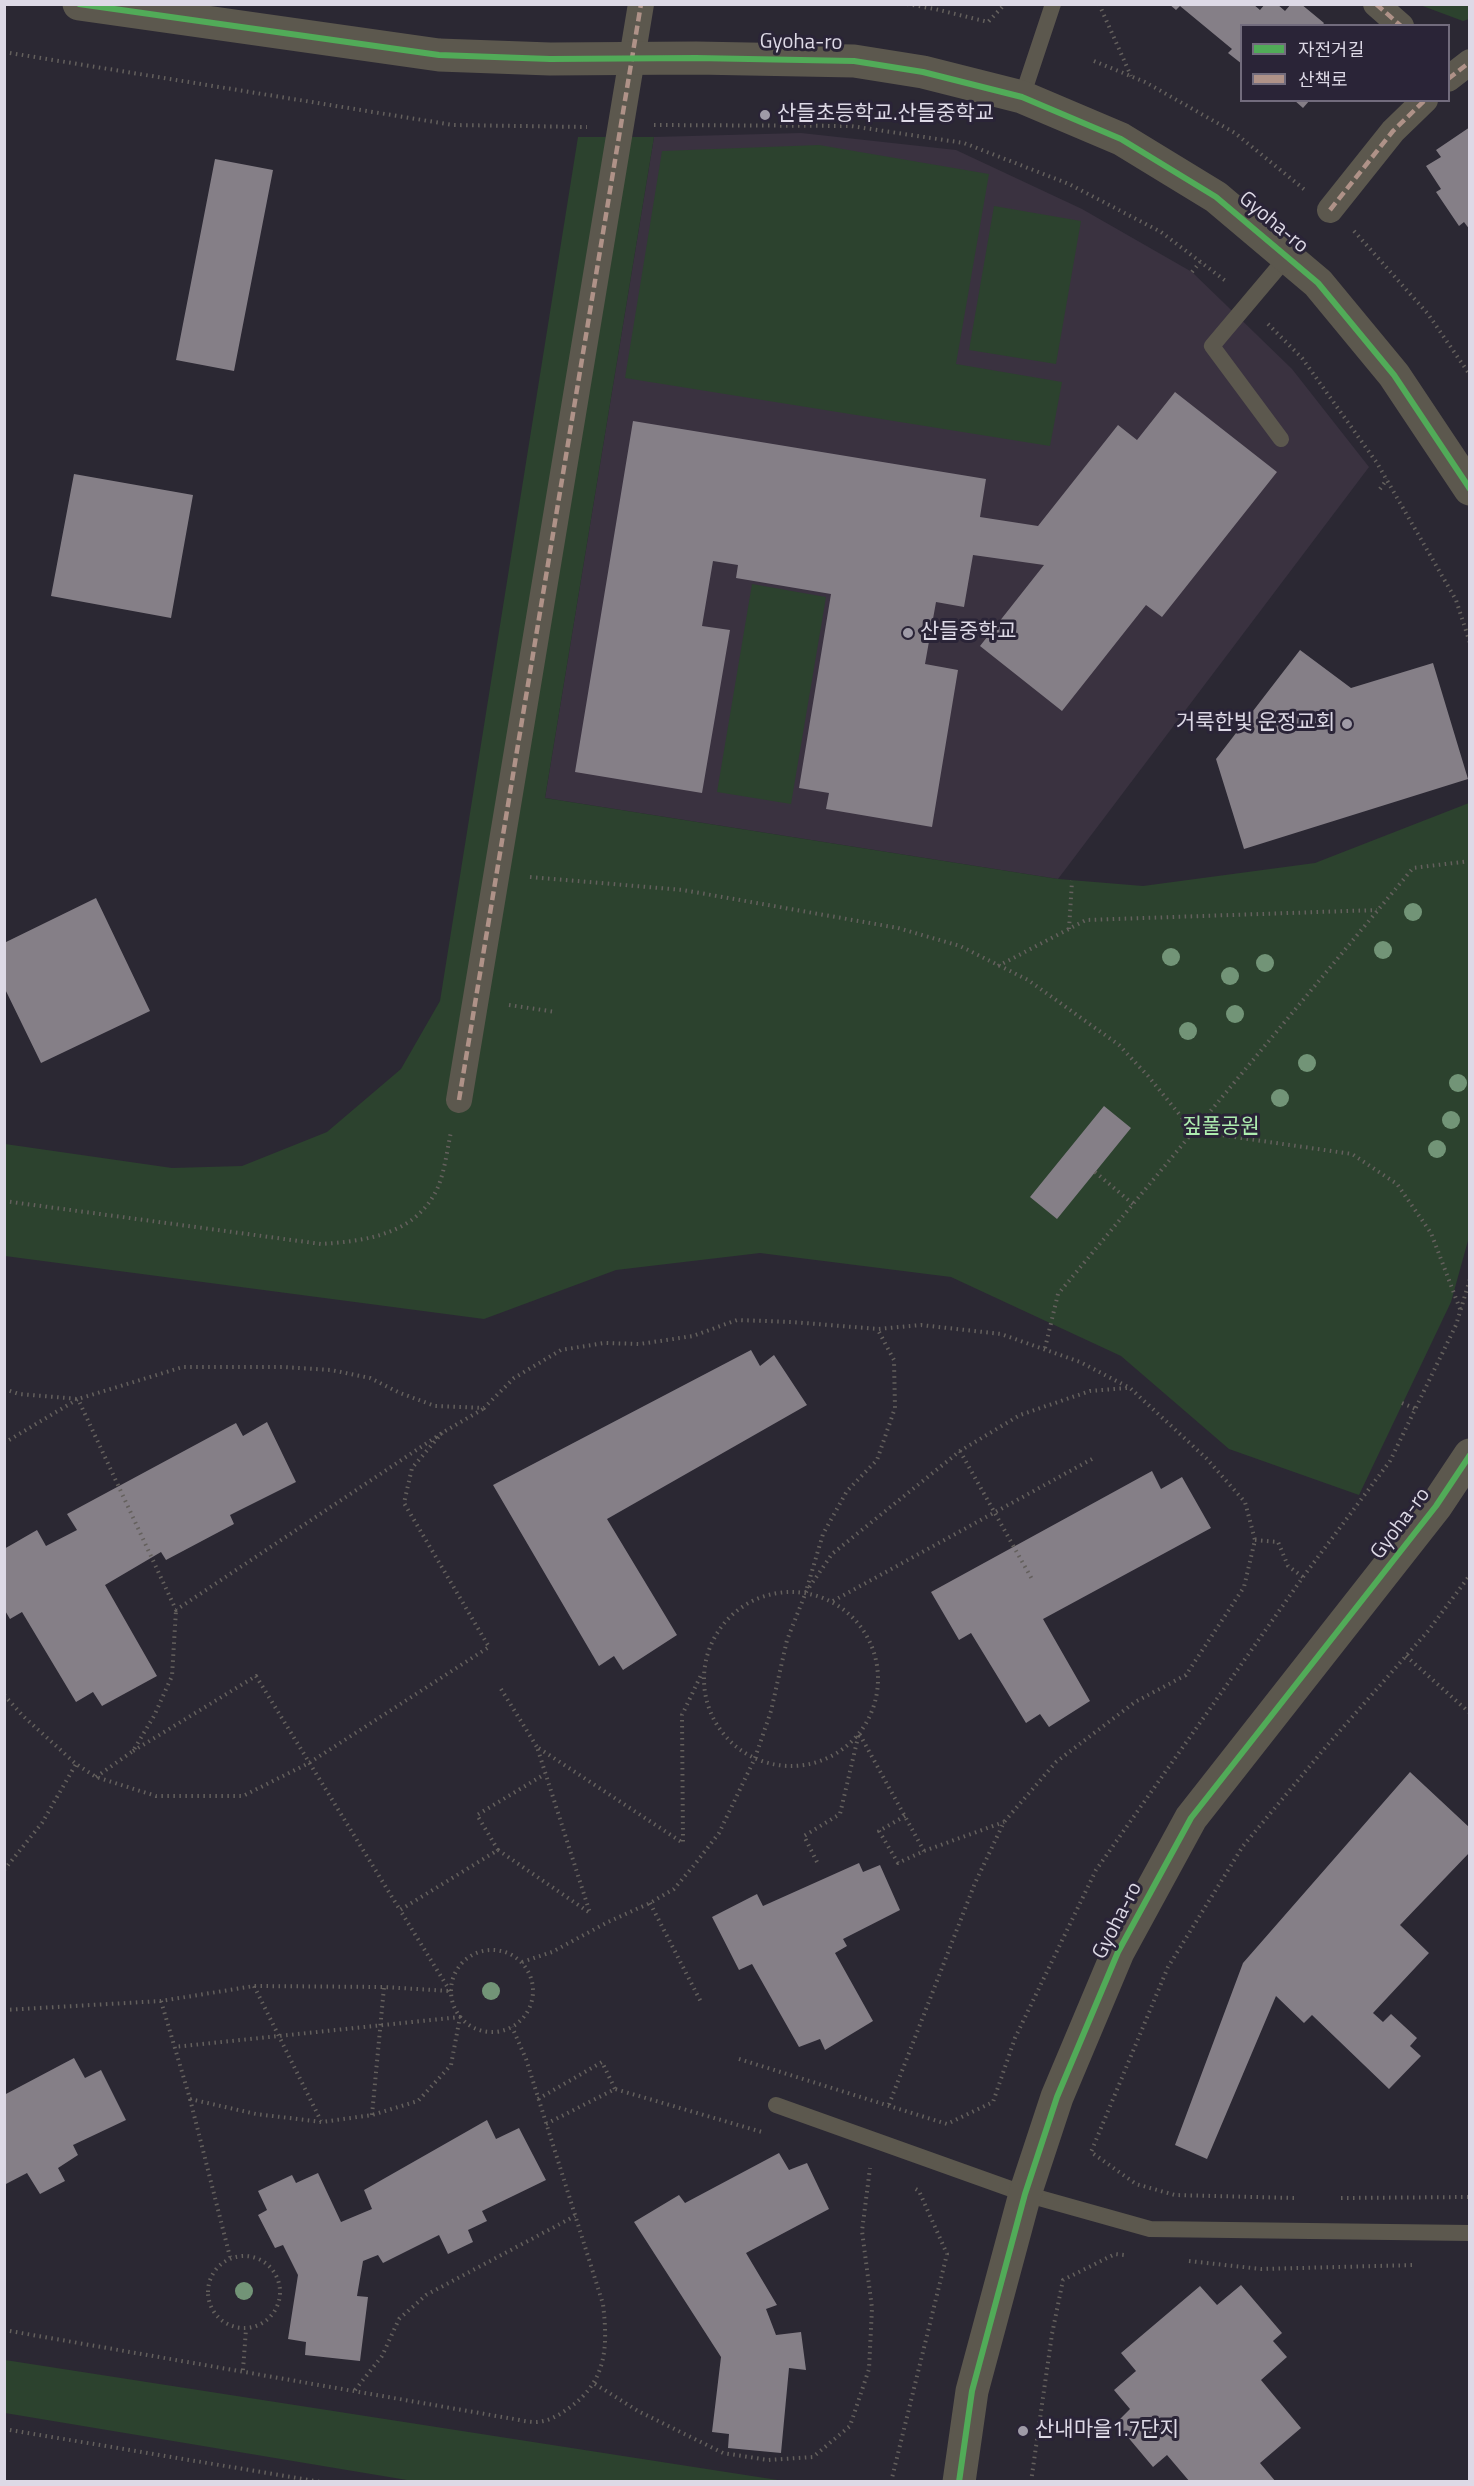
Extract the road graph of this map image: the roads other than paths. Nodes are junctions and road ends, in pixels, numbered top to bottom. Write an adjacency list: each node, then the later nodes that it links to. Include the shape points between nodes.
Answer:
1 (79, 4): 6 (street, Gyoha-ro, via 439,55)
2 (640, 4): 6 (street)
3 (1053, 4): 7 (lane)
4 (1376, 4): 5 (street)
5 (1399, 24)
6 (631, 60): 7 (street, Gyoha-ro, via 854,61 923,72); 13 (street)
7 (1022, 97): 10 (street, Gyoha-ro, via 1121,139 1216,197)
8 (1423, 102): 9 (street, via 1393,131)
9 (1330, 210)
10 (1287, 256): 11 (lane, via 1212,346); 12 (street, Gyoha-ro, via 1318,283 1394,375)
11 (1281, 439)
12 (1470, 489)
13 (459, 1100)
14 (1470, 1455): 16 (street, Gyoha-ro, via 1436,1506 1191,1818 1118,1952 1057,2097)
15 (776, 2105): 16 (lane)
16 (1025, 2194): 17 (lane, via 1150,2229); 18 (street, Gyoha-ro, via 972,2391)
17 (1470, 2233)
18 (959, 2481)

